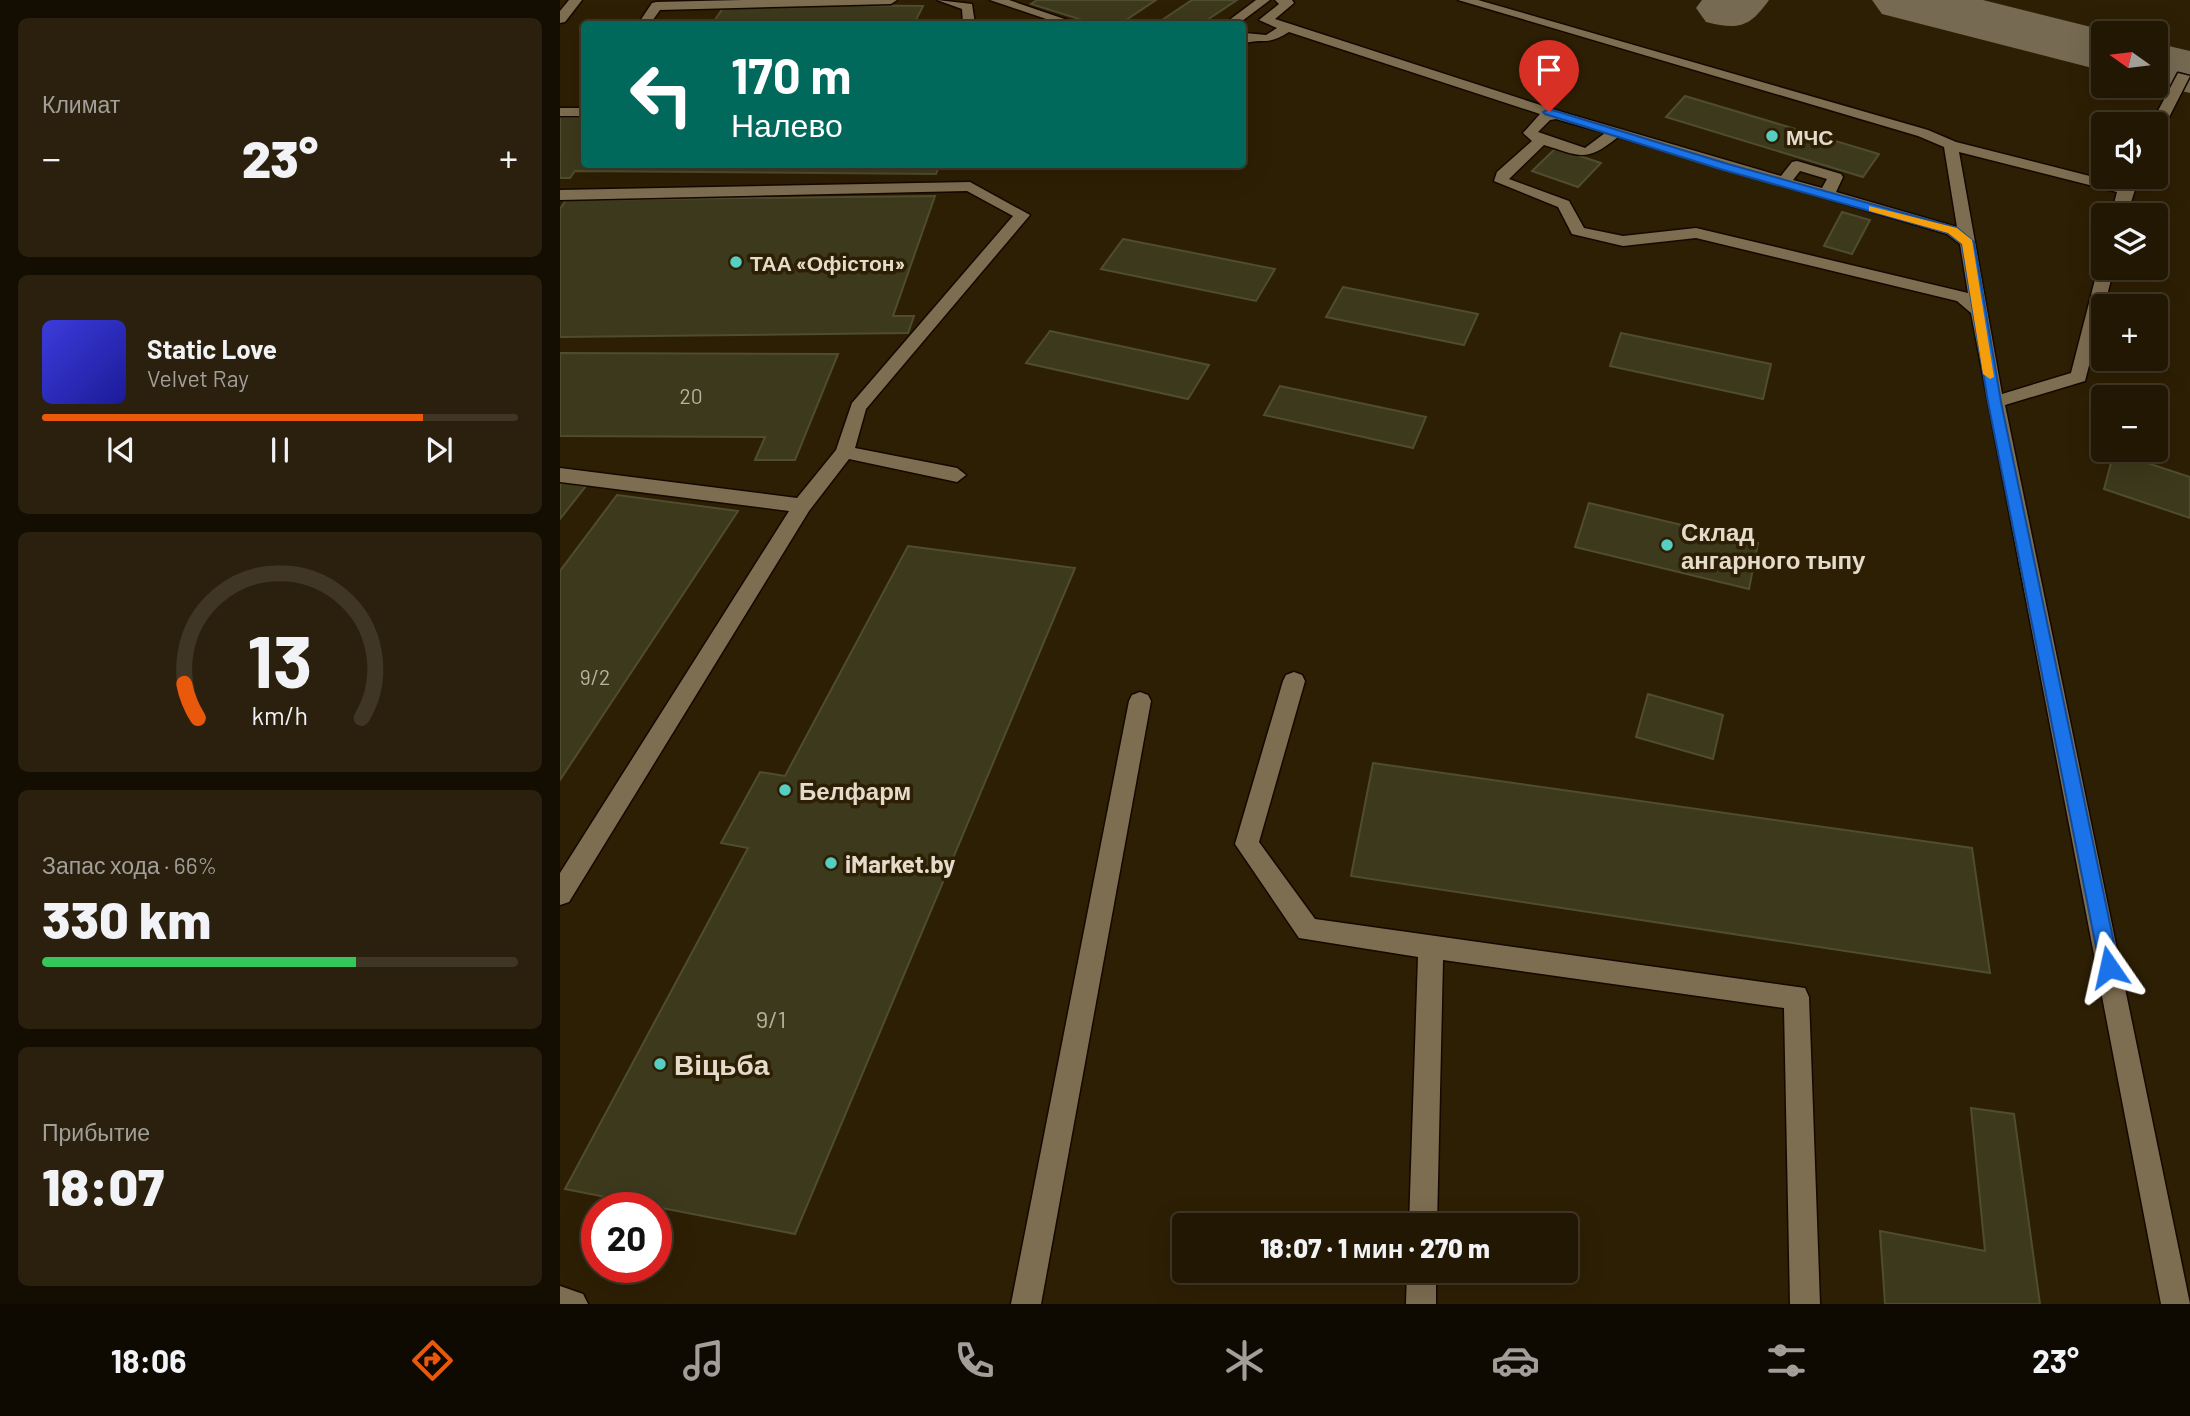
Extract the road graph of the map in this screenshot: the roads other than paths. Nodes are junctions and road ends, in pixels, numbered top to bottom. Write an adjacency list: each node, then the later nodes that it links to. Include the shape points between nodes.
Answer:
1 (576, 0): 8 (lane)
2 (891, 0): 9 (lane, via 656,6)
3 (943, 0): 10 (lane, via 968,7)
4 (996, 0): 11 (lane)
5 (1264, 0): 12 (lane)
6 (1281, 0): 13 (lane, via 1289,3 1265,20)
7 (1464, 0): 22 (lane, via 1923,133)
8 (560, 19)
9 (646, 21)
10 (969, 21)
11 (1063, 21)
12 (1234, 21)
13 (1286, 28): 14 (lane, via 1268,39); 19 (lane)
14 (1246, 38)
15 (2183, 76): 18 (lane)
16 (560, 112): 17 (lane)
17 (581, 112)
18 (2165, 112)
19 (1557, 115): 20 (lane); 21 (lane, via 1546,116 1532,130 1531,136)
20 (1614, 133): 21 (lane, via 1588,153); 25 (lane, via 1783,183 1795,165 1820,172 1836,177 1827,191 1832,197 1953,230)
21 (1541, 140): 27 (lane, via 1501,181 1564,204 1578,230 1623,241 1696,233 1964,297)
22 (1951, 145): 23 (lane); 25 (lane)
23 (2091, 175)
24 (560, 195): 29 (lane, via 970,186 1022,215 858,407)
25 (1968, 242): 27 (lane)
26 (2103, 280): 28 (lane, via 2078,377)
27 (1979, 311): 28 (lane)
28 (1995, 402): 44 (lane)
29 (845, 452): 31 (lane); 32 (lane)
30 (560, 475): 32 (lane)
31 (957, 475)
32 (802, 506): 35 (lane)
33 (1294, 681): 36 (lane, via 1247,844 1308,930)
34 (1140, 701): 41 (lane)
35 (560, 894)
36 (1431, 947): 37 (lane); 43 (lane, via 1796,997)
37 (1423, 1213)
38 (1422, 1283): 42 (lane)
39 (560, 1301): 40 (lane)
40 (573, 1304)
41 (1026, 1304)
42 (1421, 1304)
43 (1805, 1304)
44 (2176, 1304)

